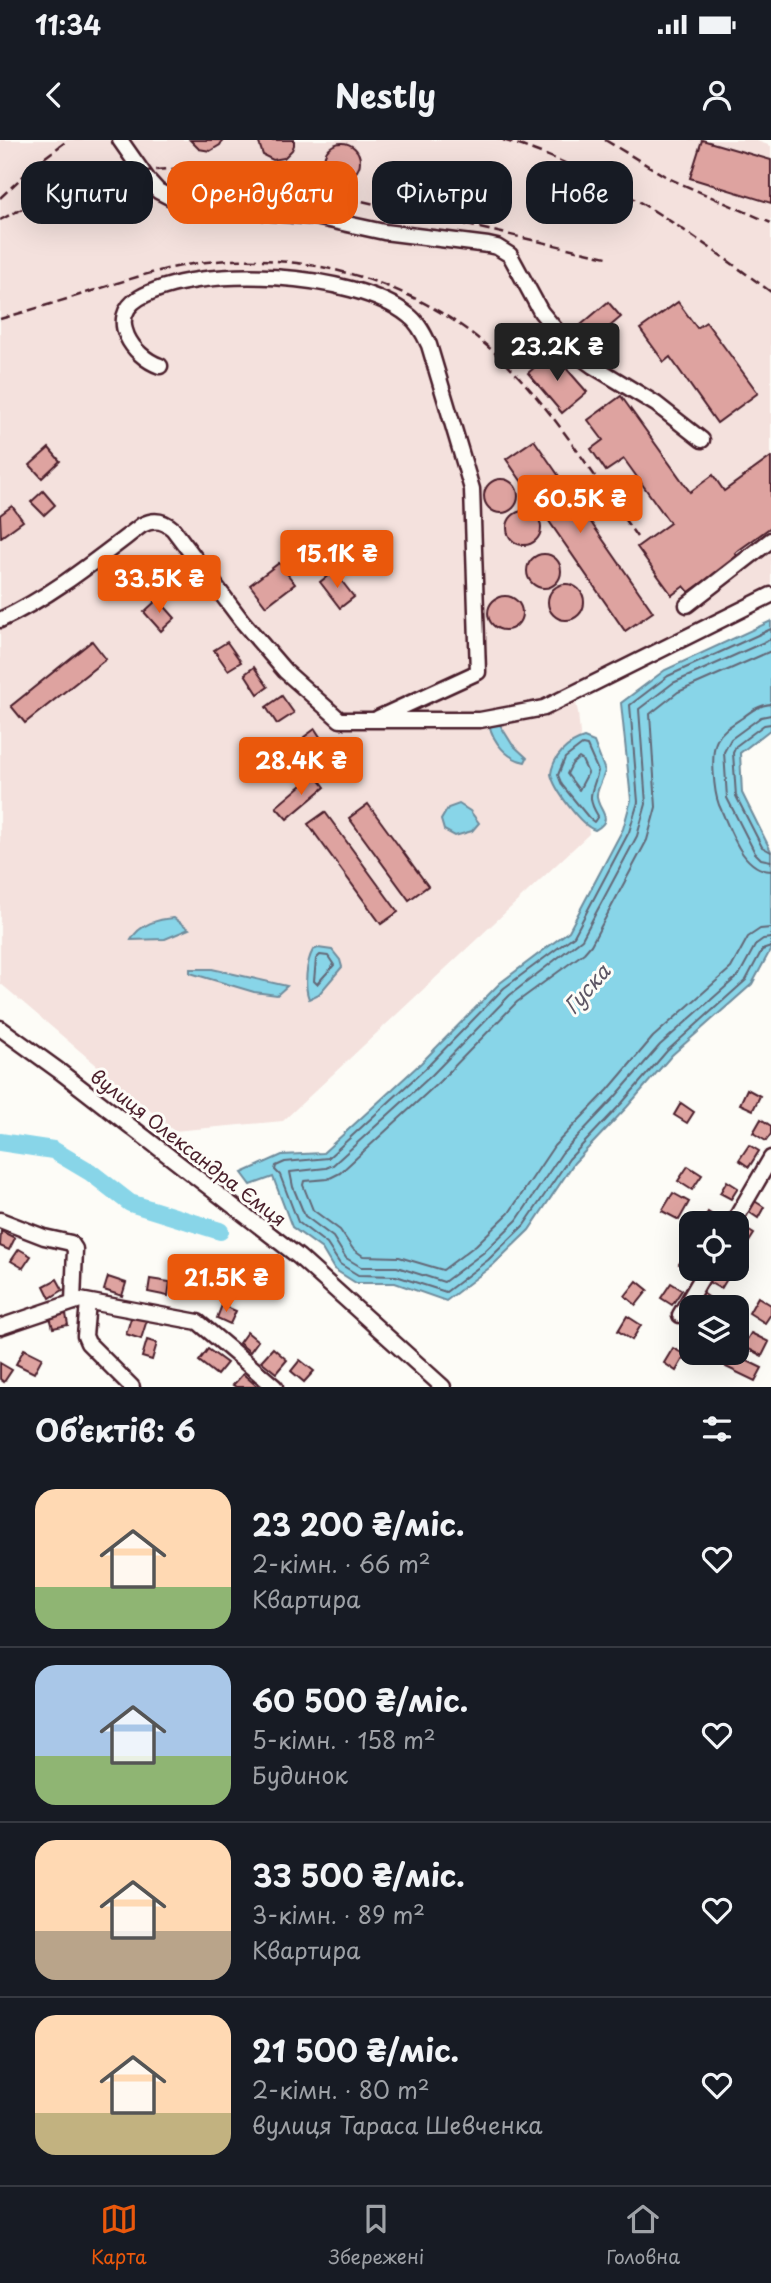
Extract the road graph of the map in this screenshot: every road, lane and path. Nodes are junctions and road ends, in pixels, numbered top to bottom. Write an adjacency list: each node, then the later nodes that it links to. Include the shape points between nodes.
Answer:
1 (120, 140): 3 (street, via 158,191 177,201 315,216 362,229 504,250 541,312 575,353 656,404)
2 (160, 366): 8 (street, via 143,357 128,340 123,318 127,308 154,291 198,280 275,277 325,284 397,307 421,330 472,489 478,672)
3 (702, 440)
4 (771, 540): 6 (street)
5 (771, 595): 8 (street, via 544,708 480,720)
6 (687, 605)
7 (0, 620): 8 (street, via 71,579 142,525 160,522 173,529 285,671 340,720)
8 (373, 720)
9 (0, 1028): 18 (street, вулиця Олександра Ємця, via 299,1257)
10 (771, 1158): 11 (street)
11 (740, 1211)
12 (0, 1220): 14 (street, via 71,1243 75,1249)
13 (88, 1301): 14 (street); 16 (street, via 88,1343); 17 (street, via 198,1322)
14 (73, 1302): 15 (street)
15 (2, 1330)
16 (132, 1387)
17 (275, 1387)
18 (443, 1387)

